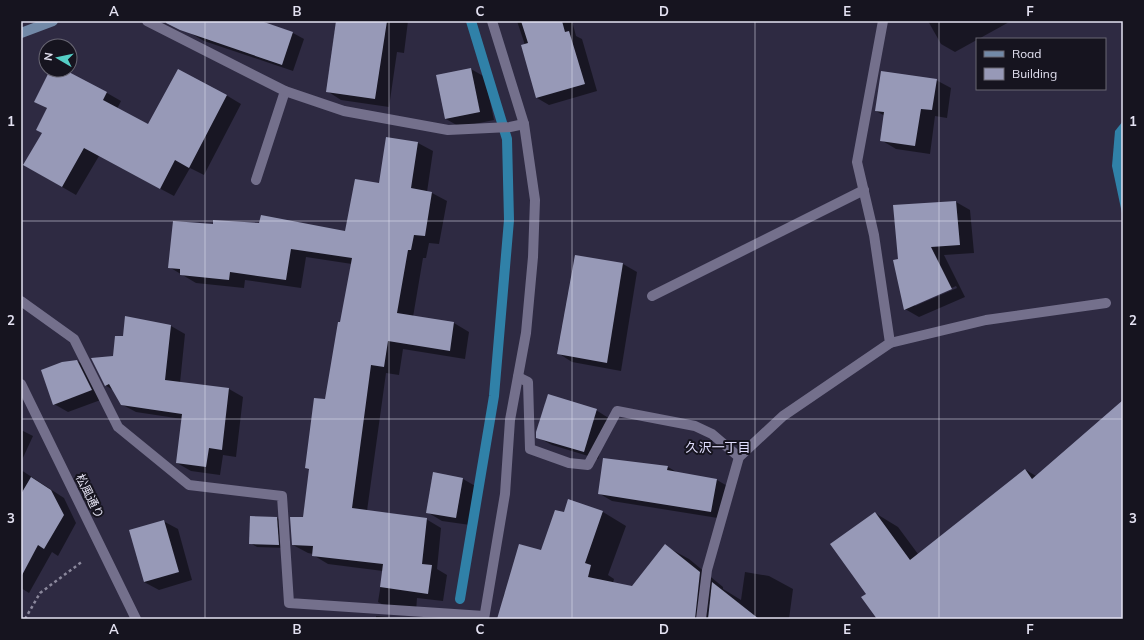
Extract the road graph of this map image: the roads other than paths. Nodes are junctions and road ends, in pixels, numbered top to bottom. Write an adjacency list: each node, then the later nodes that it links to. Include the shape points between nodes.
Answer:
1 (53, 21): 5 (main road)
2 (147, 21): 6 (street)
3 (492, 21): 7 (street)
4 (883, 21): 9 (street, via 857,162)
5 (21, 34)
6 (285, 91): 7 (street, via 344,111 448,130); 8 (street)
7 (524, 124): 14 (street, via 535,200 526,333)
8 (256, 180)
9 (864, 190): 10 (street); 13 (street, via 874,235)
10 (652, 296)
11 (21, 301): 17 (street, via 74,338 118,427 189,485 282,496 289,603)
12 (1106, 303): 13 (street, via 986,320)
13 (890, 343): 16 (street, via 783,416)
14 (518, 377): 16 (street, via 528,382 530,450 569,464 588,466 617,411 695,426 712,434); 17 (street, via 510,420 505,494)
15 (21, 384): 18 (street, 松風通り)
16 (738, 457): 19 (street, via 707,570)
17 (484, 617)
18 (136, 619)
19 (701, 619)

